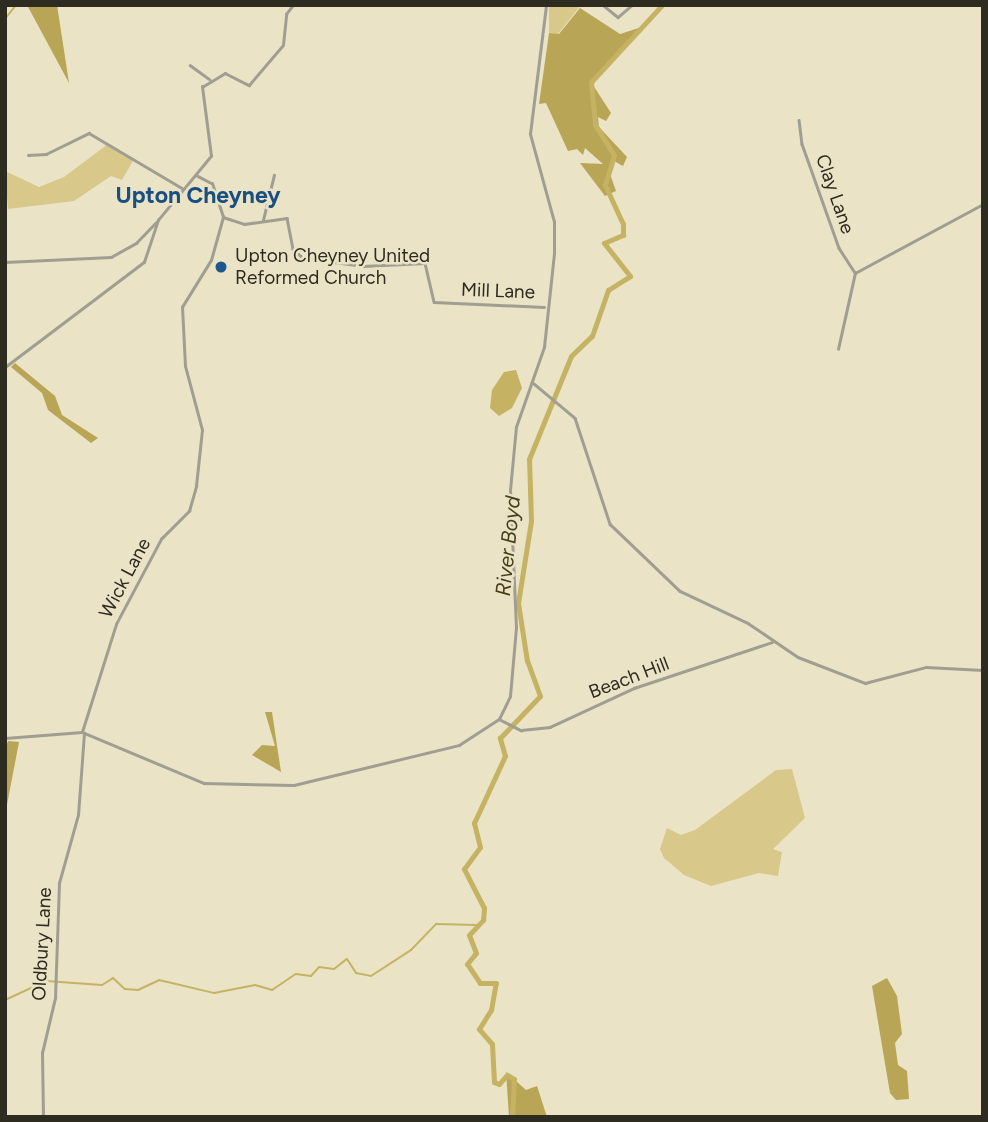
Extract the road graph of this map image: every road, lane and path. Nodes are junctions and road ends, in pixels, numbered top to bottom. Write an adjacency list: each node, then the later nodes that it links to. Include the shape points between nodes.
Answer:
1 (293, 5): 6 (street, via 286,14 283,45 249,85 225,74)
2 (546, 5): 18 (street, via 530,134 555,229)
3 (603, 5): 4 (street, via 618,17)
4 (632, 5)
5 (190, 65): 6 (street)
6 (209, 80): 10 (street, via 201,92 211,156)
7 (799, 120): 17 (street, Clay Lane, via 839,248)
8 (28, 155): 11 (street, via 46,154 89,133)
9 (274, 175): 15 (street)
10 (197, 176): 11 (street); 13 (street, via 212,184)
11 (182, 188): 14 (street)
12 (983, 204): 17 (street)
13 (223, 217): 15 (street, Mill Lane, via 244,225); 25 (street, Wick Lane, via 211,260 182,307 185,366 202,430 190,511 161,539 116,624)
14 (158, 220): 16 (street, via 136,243 111,257); 20 (street, via 150,251 130,276)
15 (263, 220): 18 (street, Mill Lane, via 287,218 293,249 303,258 363,266 425,263 434,302)
16 (5, 262)
17 (855, 273): 19 (street)
18 (545, 307): 21 (street, via 547,337)
19 (838, 349)
20 (5, 367)
21 (532, 382): 22 (street, via 579,426 610,524 662,578 748,623); 24 (street, via 516,427 510,490 515,641 510,695)
22 (772, 642): 23 (street, via 798,657 871,684 926,667); 24 (street, Beach Hill, via 634,688 550,727 513,727)
23 (983, 670)
24 (499, 719): 25 (street, via 459,745 294,785 204,783)
25 (83, 733): 26 (street); 27 (street, Oldbury Lane, via 78,815 59,883 55,978 43,1042)
26 (5, 738)
27 (43, 1117)

